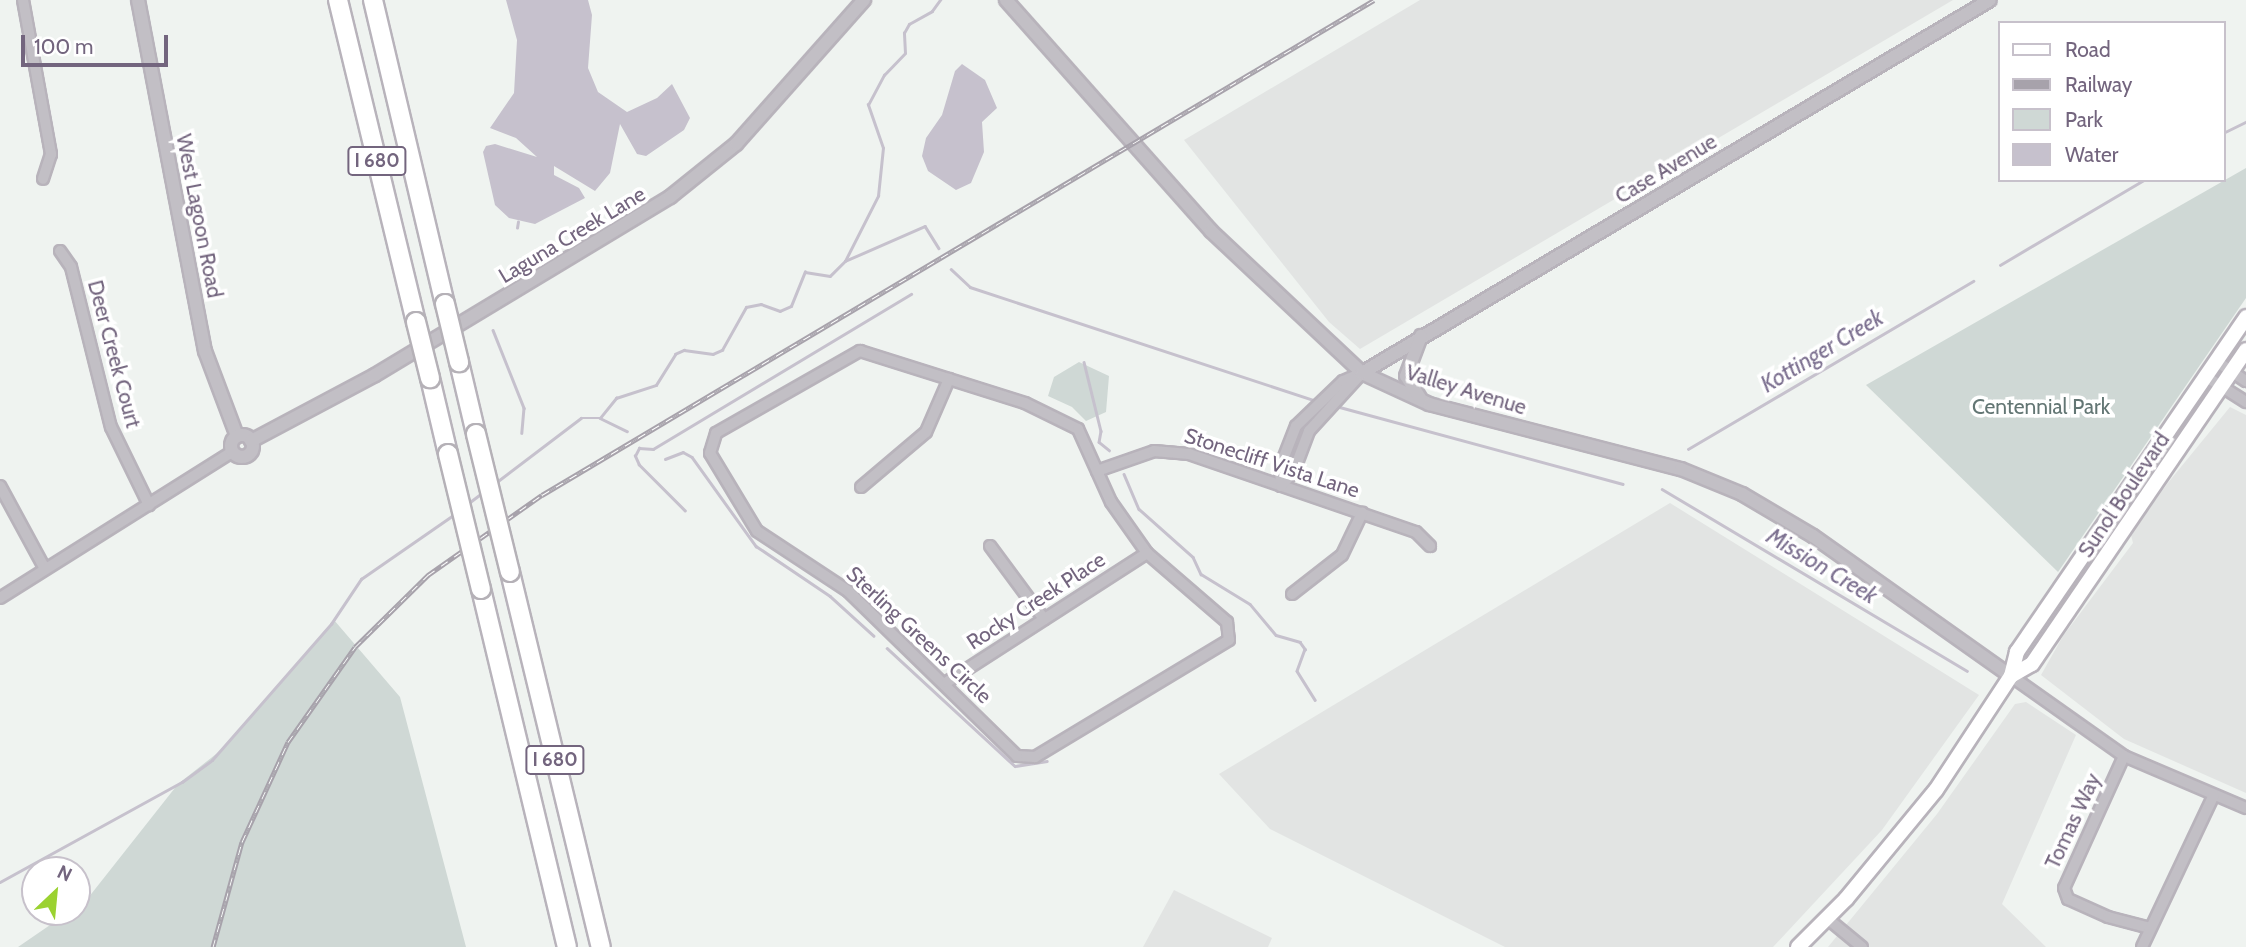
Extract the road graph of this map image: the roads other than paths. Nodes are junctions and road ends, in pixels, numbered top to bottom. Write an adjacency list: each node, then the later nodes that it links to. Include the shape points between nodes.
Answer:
1 (23, 0): 8 (street, via 51,154)
2 (138, 0): 22 (street, West Lagoon Road, via 205,351)
3 (338, 0): 45 (highway, I 680, bridge)
4 (373, 0): 46 (highway, I 680, bridge)
5 (864, 0): 23 (street, Laguna Creek Lane, via 736,144 670,197 375,375)
6 (1006, 0): 15 (street, Valley Avenue, via 1211,231)
7 (1990, 0): 11 (street, Case Avenue)
8 (43, 179)
9 (60, 251): 29 (street, Deer Creek Court, via 71,267 111,427)
10 (2246, 317): 13 (main road, Sunol Boulevard)
11 (1421, 336): 15 (street, Case Avenue); 20 (street, via 1406,376)
12 (2246, 350): 14 (main road, Sunol Boulevard)
13 (2216, 360): 14 (street); 16 (main road, Sunol Boulevard)
14 (2231, 371): 18 (street); 19 (main road, Sunol Boulevard)
15 (1362, 373): 20 (street, Valley Avenue); 27 (street, Case Avenue, via 1316,422 1294,471); 27 (street, Case Avenue, via 1335,388 1306,415 1287,446 1280,467)
16 (2205, 376): 19 (street); 38 (main road, Sunol Boulevard, via 2017,652)
17 (949, 379): 25 (street, Sterling Greens Circle, via 1025,403 1078,429); 28 (street, via 926,432); 39 (street, Sterling Greens Circle, via 860,351 716,433 710,453 757,531 848,590)
18 (2246, 381)
19 (2221, 386): 21 (street); 38 (main road, Sunol Boulevard, via 2032,664)
20 (1422, 401): 38 (street, Valley Avenue, via 1681,469 1742,494 1813,536)
21 (2246, 402)
22 (237, 436): 23 (street); 24 (street)
23 (251, 441): 24 (street, Laguna Creek Lane, via 247,455)
24 (233, 451): 29 (street, Laguna Creek Lane)
25 (1097, 471): 27 (street, Stonecliff Vista Lane, via 1154,451 1171,450); 33 (street, Sterling Greens Circle, via 1111,502)
26 (0, 486): 34 (street)
27 (1282, 486): 30 (street, Stonecliff Vista Lane)
28 (861, 487)
29 (149, 505): 34 (street, Laguna Creek Lane)
30 (1362, 513): 32 (street, Stonecliff Vista Lane, via 1416,532); 35 (street, via 1342,555)
31 (990, 546): 37 (street)
32 (1430, 547)
33 (1147, 553): 37 (street, Rocky Creek Place); 39 (street, Sterling Greens Circle, via 1227,622 1229,640 1035,757 1017,756)
34 (45, 569): 36 (street, Laguna Creek Lane)
35 (1292, 594)
36 (0, 598)
37 (1044, 619): 39 (street, Rocky Creek Place)
38 (2011, 676): 40 (street); 43 (main road, Sunol Boulevard, via 1920,812)
39 (947, 682)
40 (2124, 756): 41 (street); 44 (street, Tomas Way, via 2064,888 2068,898 2108,917)
41 (2214, 795): 42 (street); 44 (street)
42 (2246, 808)
43 (1828, 919): 47 (main road, Sunol Boulevard); 48 (street)
44 (2150, 928): 49 (street)
45 (567, 947)
46 (601, 947)
47 (1798, 947)
48 (1862, 947)
49 (2142, 947)

